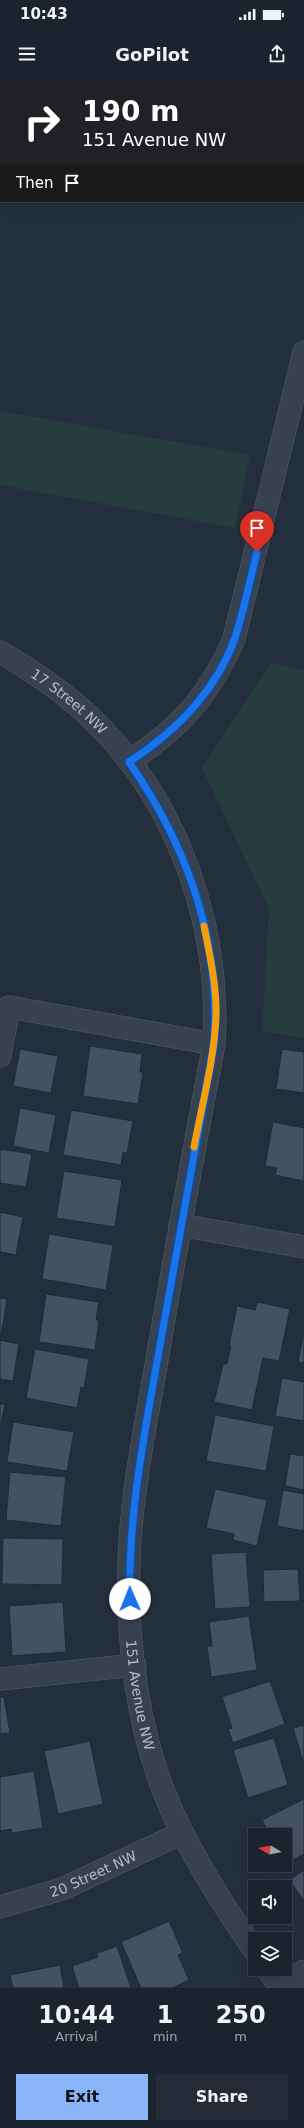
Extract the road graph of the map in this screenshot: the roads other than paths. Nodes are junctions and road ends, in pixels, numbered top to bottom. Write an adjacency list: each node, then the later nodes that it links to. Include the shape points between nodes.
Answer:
1 (304, 352): 3 (street, via 234,639 224,663 189,713 166,736)
2 (0, 652): 3 (street, 17 Street NW, via 46,680 76,705 100,727)
3 (129, 762): 4 (street, 151 Avenue NW, via 169,826 185,860 199,903 214,986)
4 (214, 1044): 5 (street, via 9,1007); 6 (street, 151 Avenue NW)
5 (0, 1056)
6 (180, 1225): 7 (street); 8 (street, 151 Avenue NW, via 138,1472 132,1525 129,1570)
7 (304, 1247)
8 (134, 1665): 9 (street); 10 (street, 151 Avenue NW, via 149,1744 162,1786)
9 (0, 1679)
10 (182, 1833): 11 (street, 20 Street NW, via 62,1889); 12 (street, 151 Avenue NW, via 223,1906)
11 (0, 1907)
12 (248, 1941)
13 (304, 1971): 15 (street)
14 (273, 1976): 15 (street)
15 (282, 1988)

